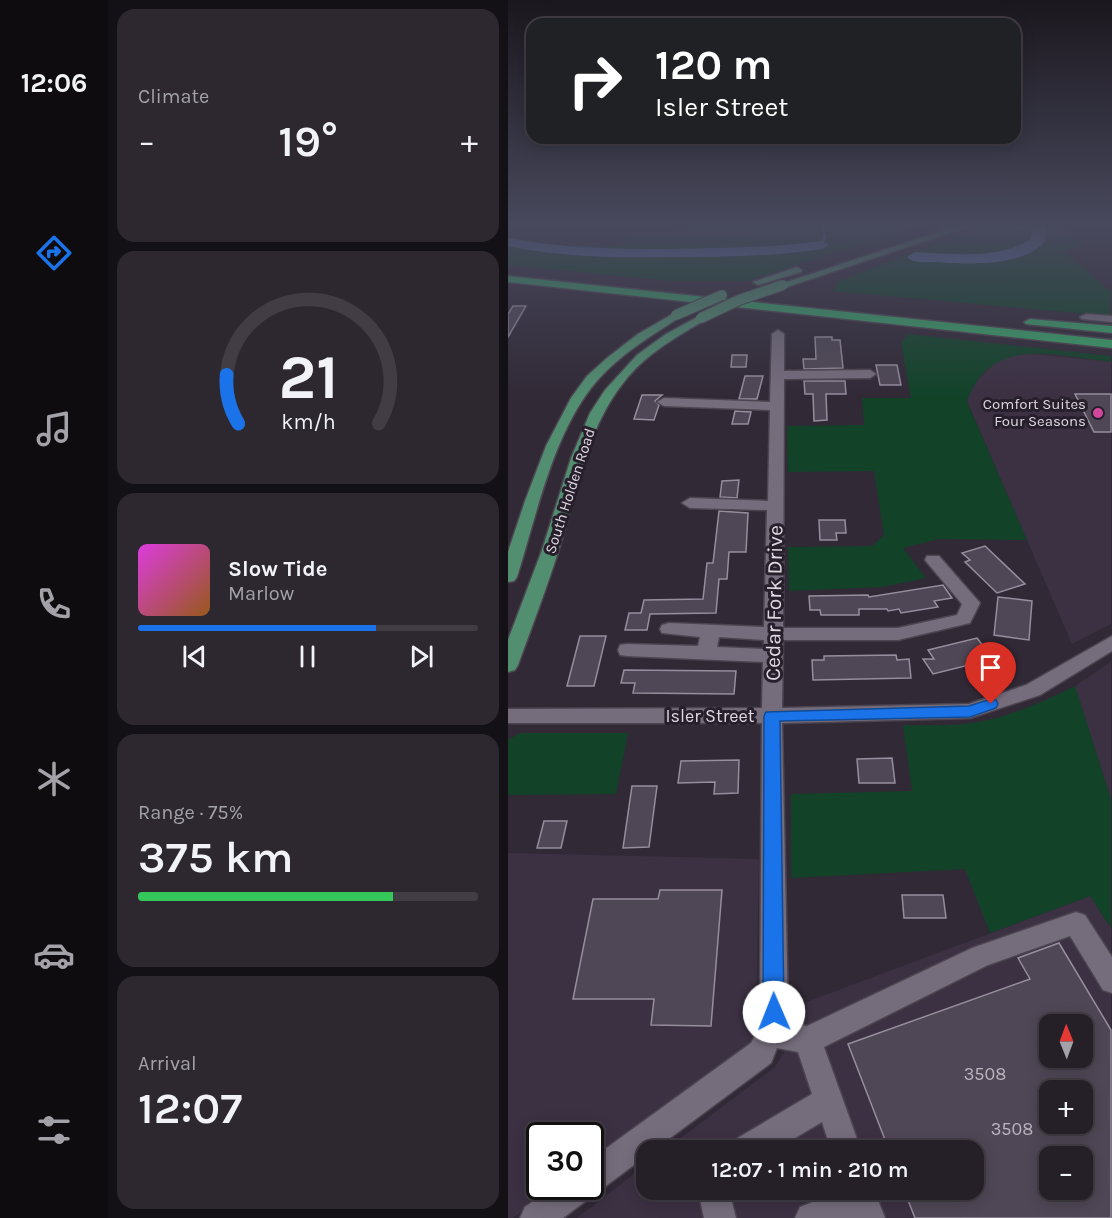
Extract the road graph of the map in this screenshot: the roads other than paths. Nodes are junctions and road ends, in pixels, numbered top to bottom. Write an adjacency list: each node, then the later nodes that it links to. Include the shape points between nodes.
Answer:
1 (534, 282): 11 (highway)
2 (617, 282): 6 (highway)
3 (759, 282): 19 (main road, South Holden Road, bridge, via 676,315 623,351 591,381 554,446)
4 (793, 282): 26 (main road, South Holden Road, bridge, via 700,318 660,343 617,382 595,417)
5 (1086, 317): 7 (street)
6 (981, 318)
7 (1111, 319)
8 (1016, 321): 9 (highway)
9 (1111, 330)
10 (778, 334): 13 (street, Cedar Fork Drive)
11 (1111, 344)
12 (870, 374): 13 (street)
13 (778, 375): 15 (street, Cedar Fork Drive)
14 (664, 402): 15 (street)
15 (777, 406): 17 (street, Cedar Fork Drive)
16 (690, 503): 17 (street)
17 (775, 506): 23 (street, Cedar Fork Drive)
18 (933, 560): 23 (street, via 971,603 964,619 898,634)
19 (508, 577)
20 (670, 629): 21 (street)
21 (711, 631): 23 (street); 25 (street)
22 (1111, 642): 28 (street, Isler Street, via 1033,690 970,711)
23 (773, 645): 25 (street); 28 (street, Cedar Fork Drive)
24 (627, 651): 25 (street)
25 (706, 653)
26 (508, 666)
27 (508, 716): 28 (street, Isler Street)
28 (772, 716): 30 (street, Cedar Fork Drive, via 774,1012)
29 (1111, 981): 31 (street, via 1076,923 981,956)
30 (770, 1034): 31 (street); 35 (street, Cedar Fork Drive, via 761,1053)
31 (808, 1040): 32 (street)
32 (829, 1101): 33 (street); 34 (street)
33 (764, 1140)
34 (843, 1140)
35 (604, 1169)
36 (561, 1200): 39 (street)
37 (716, 1200): 40 (street)
38 (864, 1202): 41 (street)
39 (536, 1218)
40 (720, 1218)
41 (811, 1218)

